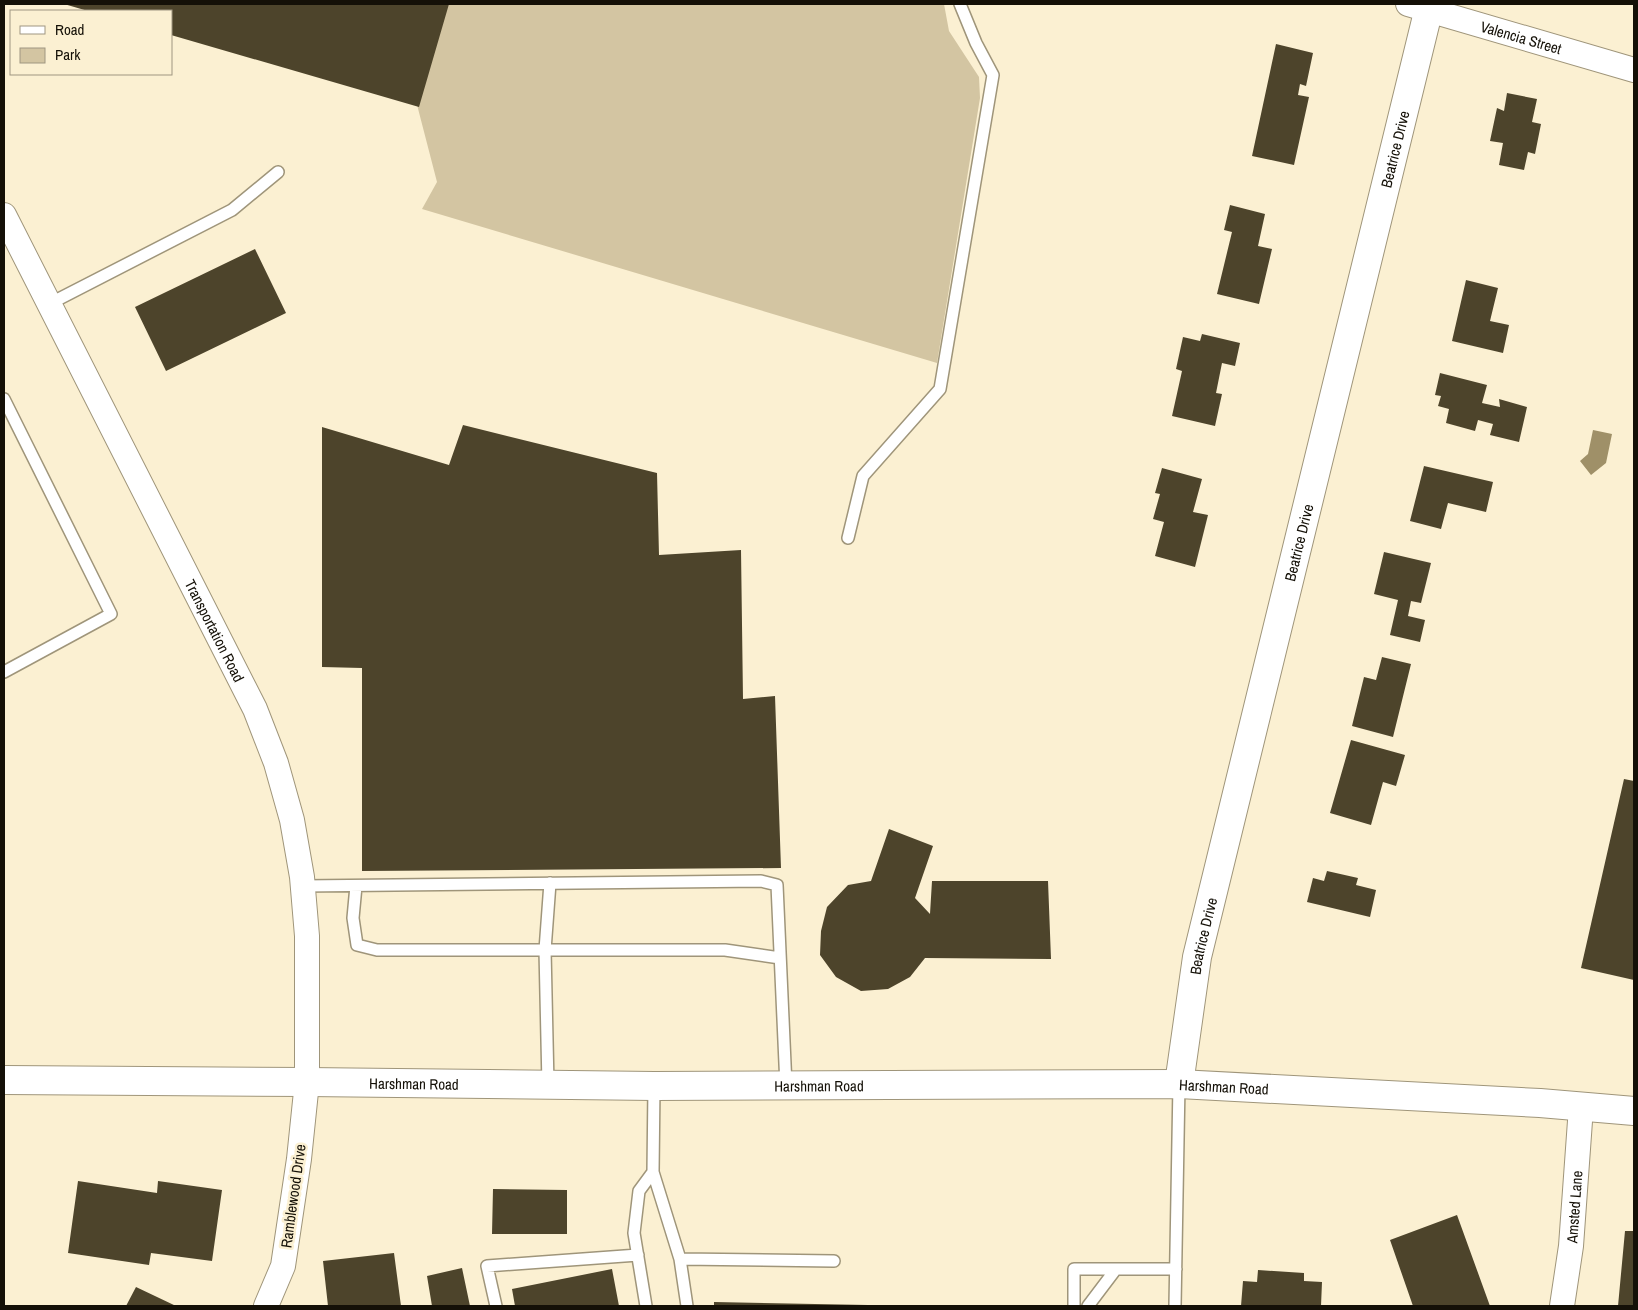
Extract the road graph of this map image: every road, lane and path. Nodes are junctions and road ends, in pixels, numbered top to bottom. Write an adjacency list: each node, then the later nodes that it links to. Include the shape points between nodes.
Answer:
1 (960, 4): 8 (lane, via 993,75 940,389 863,476)
2 (1422, 6): 3 (street, Valencia Street); 17 (main road, Beatrice Drive, via 1197,957)
3 (1634, 70)
4 (278, 172): 6 (lane, via 232,210)
5 (6, 225): 6 (street, Transportation Road)
6 (49, 304): 11 (street, Transportation Road, via 255,708 276,763 292,820)
7 (4, 399): 9 (lane, via 111,614)
8 (848, 538)
9 (4, 672)
10 (550, 884): 12 (lane); 13 (lane); 14 (lane, via 761,881 777,885)
11 (303, 886): 12 (lane); 16 (street, Transportation Road, via 307,936)
12 (356, 886): 13 (lane, via 353,918 357,945 378,950)
13 (545, 950): 14 (lane, via 725,950); 18 (lane)
14 (780, 958): 20 (lane)
15 (4, 1080): 16 (main road, Harshman Road)
16 (307, 1082): 18 (main road, Harshman Road); 29 (street, Ramblewood Drive, via 283,1266)
17 (1179, 1084): 20 (main road, Harshman Road); 21 (main road, Harshman Road); 28 (lane)
18 (548, 1085): 19 (main road, Harshman Road)
19 (654, 1086): 20 (main road, Harshman Road); 23 (lane)
20 (786, 1086)
21 (1581, 1107): 22 (main road, Harshman Road); 36 (street, Amsted Lane, via 1572,1246)
22 (1634, 1112)
23 (653, 1172): 24 (lane, via 639,1191 634,1233); 25 (lane)
24 (638, 1255): 30 (lane, via 487,1266); 31 (lane)
25 (680, 1259): 26 (lane); 32 (lane)
26 (834, 1261)
27 (1116, 1269): 28 (lane); 33 (lane, via 1074,1269); 34 (lane)
28 (1176, 1269): 35 (lane)
29 (266, 1306)
30 (496, 1306)
31 (646, 1306)
32 (687, 1306)
33 (1074, 1306)
34 (1088, 1306)
35 (1175, 1306)
36 (1562, 1306)

